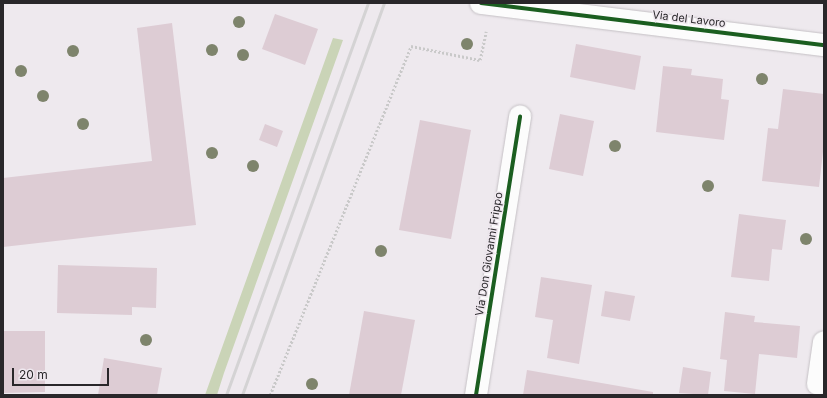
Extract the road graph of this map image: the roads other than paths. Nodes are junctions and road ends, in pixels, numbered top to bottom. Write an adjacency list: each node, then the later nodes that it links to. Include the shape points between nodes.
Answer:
1 (487, 4): 2 (street, Via del Lavoro)
2 (614, 11): 3 (street, Via del Lavoro)
3 (824, 45)
4 (520, 116): 7 (street, Via Don Giovanni Frippo)
5 (824, 342): 6 (street)
6 (818, 384)
7 (476, 395)

